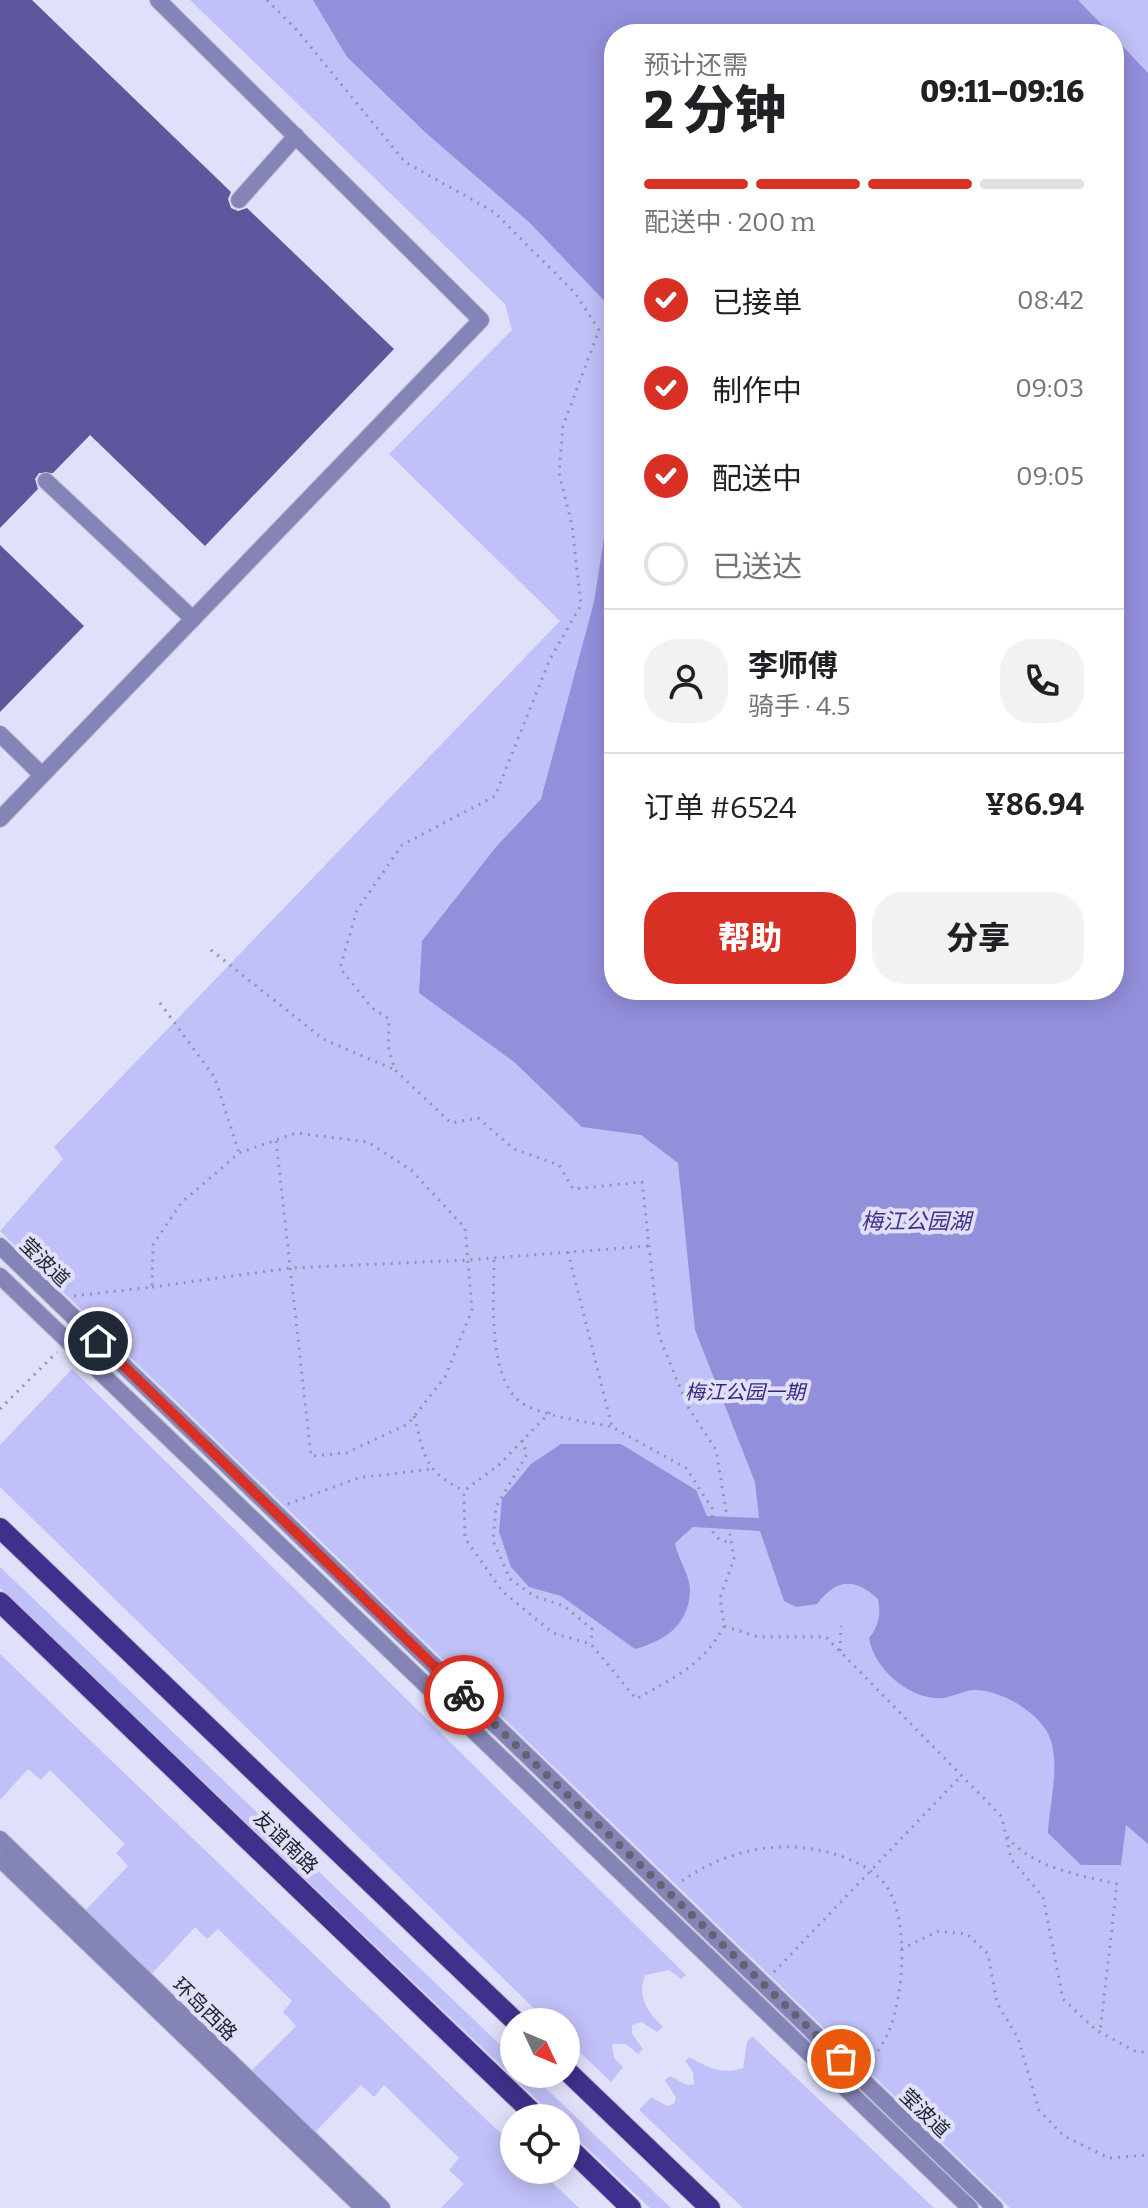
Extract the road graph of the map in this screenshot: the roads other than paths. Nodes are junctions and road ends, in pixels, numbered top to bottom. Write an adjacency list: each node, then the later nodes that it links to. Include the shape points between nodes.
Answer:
1 (158, 0): 2 (street)
2 (296, 136): 3 (street); 5 (street, via 481,320)
3 (239, 200)
4 (46, 481): 5 (street)
5 (193, 619): 7 (street)
6 (0, 734): 7 (street)
7 (42, 775): 8 (street)
8 (0, 819)
9 (0, 1246): 24 (street, 莹波道)
10 (0, 1276): 23 (street, 莹波道)
11 (0, 1528): 15 (main road, 友谊南路)
12 (0, 1602): 17 (main road, 友谊南路)
13 (0, 1839): 20 (street, 环岛西路)
14 (0, 1859): 19 (street, 环岛西路)
15 (501, 2008)
16 (580, 2083): 22 (main road)
17 (523, 2104)
18 (580, 2159): 21 (main road)
19 (363, 2208)
20 (382, 2208)
21 (631, 2208)
22 (710, 2208)
23 (970, 2208)
24 (995, 2208)

